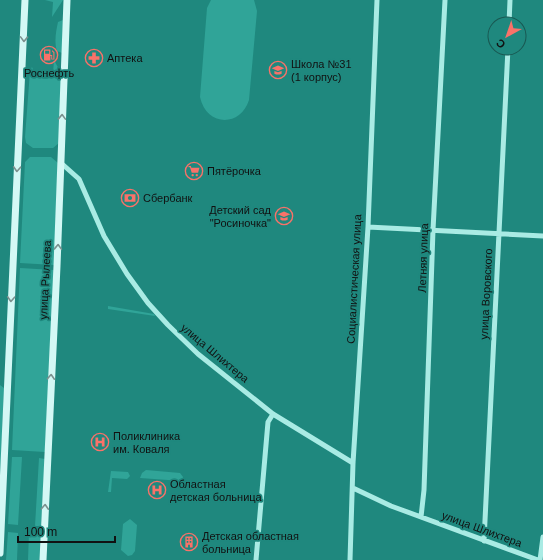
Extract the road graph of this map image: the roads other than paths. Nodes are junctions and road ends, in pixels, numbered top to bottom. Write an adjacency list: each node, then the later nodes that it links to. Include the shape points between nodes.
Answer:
1 (25, 0): 19 (main road, one-way to 19)
2 (67, 0): 8 (main road, улица Рылеева, one-way to 2)
3 (377, 0): 9 (street, Социалистическая улица)
4 (445, 0): 10 (street, Летняя улица)
5 (510, 0): 6 (street)
6 (509, 16)
7 (508, 56): 11 (street, улица Воровского)
8 (61, 163): 13 (street, улица Шлихтера, via 79,180 104,236 148,303 198,354); 20 (main road, улица Рылеева, one-way to 8)
9 (368, 227): 10 (street); 14 (street, Социалистическая улица)
10 (433, 230): 11 (street); 16 (street, Летняя улица)
11 (499, 233): 12 (street); 18 (street, улица Воровского)
12 (543, 236)
13 (273, 414): 14 (street, улица Шлихтера); 21 (street, via 268,422)
14 (354, 463): 15 (street, Социалистическая улица)
15 (353, 488): 16 (street, улица Шлихтера); 22 (street, Социалистическая улица)
16 (421, 517): 18 (street, улица Шлихтера)
17 (543, 537): 23 (street)
18 (484, 541): 23 (street, улица Шлихтера)
19 (0, 553)
20 (43, 560)
21 (256, 560)
22 (350, 560)
23 (539, 560)

